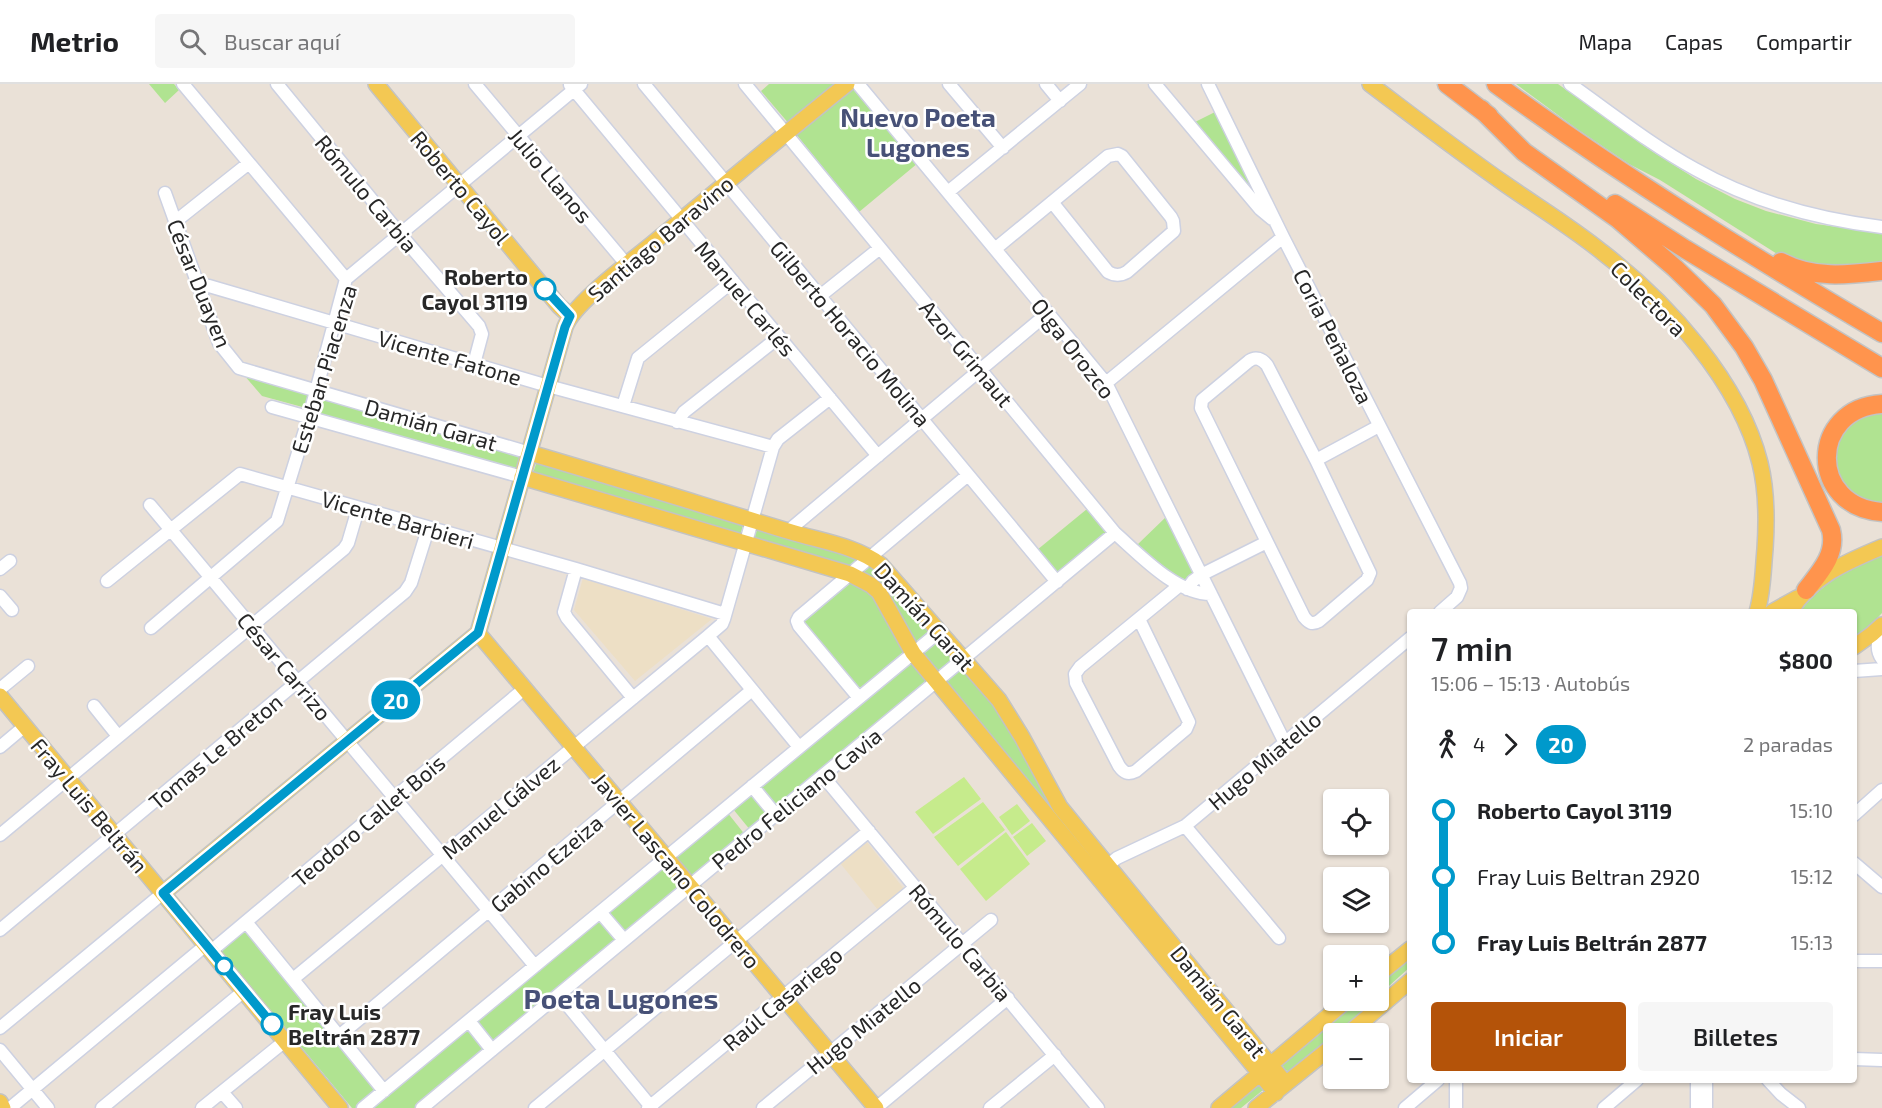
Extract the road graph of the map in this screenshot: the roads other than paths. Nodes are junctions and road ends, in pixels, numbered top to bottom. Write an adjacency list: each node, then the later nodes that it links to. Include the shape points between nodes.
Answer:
1 (277, 84): 35 (street, Rómulo Carbia)
2 (376, 84): 27 (main road, Roberto Cayol)
3 (475, 84): 22 (street, Julio Llanos)
4 (644, 84): 26 (street, Gilberto Horacio Molina)
5 (744, 84): 21 (street, Azor Grimaut)
6 (847, 84): 21 (main road, Santiago Baravino)
7 (858, 84): 28 (street, Olga Orozco)
8 (949, 84): 23 (street)
9 (1046, 84): 19 (street)
10 (1080, 84): 19 (street)
11 (1155, 84): 33 (street, via 1260,209)
12 (1208, 84): 33 (street, Coria Peñaloza)
13 (1370, 84): 98 (main road, Colectora, via 1604,253 1651,294 1708,360 1742,414 1760,465 1766,517)
14 (1447, 84): 20 (highway)
15 (1496, 84): 25 (highway)
16 (1570, 84): 34 (street, via 1669,153 1722,183 1814,216)
17 (189, 86): 24 (street)
18 (575, 86): 22 (street, Esteban Piacenza); 31 (street, Manuel Carlés)
19 (1060, 101): 23 (street)
20 (1480, 109): 51 (highway, via 1656,230); 94 (highway, via 1524,153 1610,212 1675,268 1713,305 1744,347 1767,388 1832,534 1828,560)
21 (785, 134): 26 (main road, Santiago Baravino); 37 (street, Azor Grimaut)
22 (519, 136): 27 (street, Esteban Piacenza); 39 (street, Julio Llanos)
23 (1003, 148): 28 (street)
24 (249, 163): 32 (street); 41 (street)
25 (1615, 167): 40 (highway, via 1681,200 1794,268 1826,275); 48 (highway)
26 (727, 183): 31 (main road, Santiago Baravino); 44 (street, Gilberto Horacio Molina)
27 (459, 186): 35 (street, Esteban Piacenza); 46 (main road, Roberto Cayol)
28 (948, 192): 38 (street, Olga Orozco)
29 (165, 193): 32 (street, César Duayen)
30 (1052, 202): 30 (street, via 1108,156 1118,154 1171,217 1174,231 1118,276 1108,272); 38 (street)
31 (682, 220): 39 (main road, Santiago Baravino); 42 (street, Manuel Carlés)
32 (176, 221): 43 (street, César Duayen)
33 (1276, 222): 36 (street, Coria Peñaloza)
34 (1882, 227)
35 (400, 234): 41 (street, Esteban Piacenza); 50 (street, Rómulo Carbia, via 479,326 482,334)
36 (1283, 237): 54 (street); 64 (street, Coria Peñaloza)
37 (880, 248): 44 (street); 53 (street, Azor Grimaut)
38 (995, 249): 45 (street, Olga Orozco)
39 (627, 265): 46 (main road, Santiago Baravino)
40 (1882, 272)
41 (346, 279): 47 (street, Esteban Piacenza)
42 (733, 281): 49 (street, Manuel Carlés); 59 (street, via 638,358)
43 (198, 285): 47 (street, Vicente Fatone); 52 (street, César Duayen, via 219,343)
44 (820, 296): 62 (street, Gilberto Horacio Molina)
45 (1048, 313): 53 (street); 54 (street, Olga Orozco)
46 (570, 316): 55 (main road, Santiago Baravino)
47 (335, 324): 50 (street, Vicente Fatone); 56 (street, Esteban Piacenza)
48 (1882, 333)
49 (779, 338): 57 (street, Manuel Carlés); 63 (street, via 684,412)
50 (474, 364): 55 (street, Vicente Fatone)
51 (1882, 368)
52 (242, 369): 56 (street, Damián Garat)
53 (981, 369): 62 (street); 79 (street, Azor Grimaut)
54 (1106, 383): 89 (street, Olga Orozco)
55 (548, 386): 59 (street, Vicente Fatone); 66 (main road, Santiago Baravino)
56 (316, 391): 61 (street, Esteban Piacenza); 66 (street, Damián Garat)
57 (830, 398): 65 (street); 67 (street, Manuel Carlés)
58 (1882, 404): 74 (highway, via 1866,406 1846,417 1832,435 1826,455 1828,471 1840,494 1863,508)
59 (623, 406): 63 (street, Vicente Fatone)
60 (272, 407): 61 (street, Damián Garat)
61 (309, 417): 70 (street, Damián Garat); 71 (street, Esteban Piacenza)
62 (922, 419): 67 (street); 69 (street, Gilberto Horacio Molina)
63 (677, 422): 65 (street, Vicente Fatone)
64 (1379, 426): 68 (street); 97 (street, Coria Peñaloza, via 1461,588)
65 (773, 447): 75 (street)
66 (530, 453): 70 (main road, Santiago Baravino); 75 (main road, Damián Garat)
67 (878, 456): 78 (street)
68 (1316, 460): 80 (street, via 1370,577 1312,624 1304,617); 80 (street, via 1267,365 1259,358 1252,358 1200,403)
69 (968, 475): 84 (street); 92 (street, Gilberto Horacio Molina)
70 (522, 477): 81 (main road, Damián Garat); 83 (main road, Santiago Baravino)
71 (288, 487): 73 (street, Vicente Barbieri); 77 (street, Vicente Barbieri, via 236,476); 90 (street, Esteban Piacenza, via 273,526)
72 (150, 505): 77 (street, César Carrizo)
73 (358, 509): 76 (street, Vicente Barbieri); 104 (street, via 347,546)
74 (1882, 512)
75 (752, 520): 78 (main road, Damián Garat); 81 (street)
76 (428, 529): 83 (street, Vicente Barbieri); 118 (street, Tomas Le Breton, via 405,592)
77 (171, 530): 90 (street, César Carrizo); 91 (street)
78 (788, 531): 84 (main road, Damián Garat)
79 (1115, 533): 92 (street, Pedro Feliciano Cavia); 93 (street, Azor Grimaut)
80 (1267, 542): 89 (street)
81 (745, 543): 88 (main road, Damián Garat); 102 (street)
82 (1882, 547): 94 (main road, via 1838,567)
83 (502, 548): 87 (street, Vicente Barbieri); 108 (main road, Santiago Baravino)
84 (871, 557): 88 (street); 107 (main road, Damián Garat)
85 (10, 561): 86 (street)
86 (0, 569)
87 (576, 569): 102 (street, Vicente Barbieri); 124 (street, via 564,612)
88 (850, 574): 112 (main road, Damián Garat, via 879,592); 125 (street, via 797,621)
89 (1201, 575): 93 (street); 95 (street, Olga Orozco)
90 (211, 577): 104 (street, César Carrizo); 106 (street, Esteban Piacenza)
91 (107, 581)
92 (1057, 582): 114 (street, Pedro Feliciano Cavia)
93 (1184, 587): 95 (street, Azor Grimaut); 103 (street)
94 (1804, 593): 99 (main road); 100 (main road)
95 (1211, 594): 130 (street, Olga Orozco)
96 (0, 596): 101 (street)
97 (1443, 609)
98 (1763, 609)
99 (1765, 609)
100 (1792, 609)
101 (12, 610)
102 (725, 614): 109 (street, via 722,624)
103 (1139, 619): 103 (street, via 1075,674 1119,766 1129,773 1186,729 1189,722)
104 (251, 626): 118 (street, César Carrizo); 128 (street)
105 (1882, 627): 111 (main road); 113 (street, via 1877,643)
106 (151, 628)
107 (940, 631): 112 (street, Pedro Feliciano Cavia); 114 (main road, Damián Garat)
108 (478, 633): 121 (main road, Javier Lascano Colodrero); 129 (main road)
109 (708, 636): 122 (street); 124 (street, Manuel Gálvez)
110 (1407, 641): 130 (street, Hugo Miatello)
111 (1857, 645)
112 (913, 653): 119 (main road, Damián Garat); 125 (street, Pedro Feliciano Cavia)
113 (1882, 659)
114 (964, 660): 119 (street, Pedro Feliciano Cavia); 146 (main road, Damián Garat, via 1005,709)
115 (28, 666): 120 (street)
116 (1882, 669): 117 (street)
117 (1857, 671)
118 (297, 681): 129 (street, César Carrizo); 145 (street, Tomas Le Breton)
119 (937, 682): 134 (street, Pedro Feliciano Cavia); 146 (main road, Damián Garat)
120 (0, 689)
121 (524, 689): 132 (main road, Javier Lascano Colodrero); 138 (street, Teodoro Callet Bois)
122 (752, 690): 133 (street); 139 (street, Gabino Ezeiza)
123 (0, 696): 127 (main road, Fray Luis Beltrán)
124 (633, 698): 132 (street, Manuel Gálvez)
125 (858, 698): 133 (street, Pedro Feliciano Cavia)
126 (94, 706): 128 (street)
127 (25, 726): 131 (street); 135 (main road, Fray Luis Beltrán)
128 (118, 736): 135 (street)
129 (347, 741): 138 (street, César Carrizo); 154 (main road)
130 (1285, 743): 142 (street, Hugo Miatello)
131 (0, 747)
132 (573, 747): 139 (main road, Javier Lascano Colodrero); 147 (street, Manuel Gálvez)
133 (799, 747): 136 (street, Pedro Feliciano Cavia)
134 (823, 776): 141 (street, Pedro Feliciano Cavia); 143 (street, Rómulo Carbia)
135 (68, 778): 144 (street); 145 (main road, Fray Luis Beltrán)
136 (752, 786): 141 (street); 148 (street, Pedro Feliciano Cavia)
137 (1882, 790): 140 (street)
138 (395, 797): 147 (street, César Carrizo); 158 (street, Teodoro Callet Bois)
139 (619, 802): 148 (main road, Javier Lascano Colodrero); 155 (street, Gabino Ezeiza)
140 (1857, 812)
141 (776, 815): 151 (street, Pedro Feliciano Cavia)
142 (1185, 826): 149 (street, Hugo Miatello); 160 (street)
143 (869, 831): 152 (street, Rómulo Carbia); 162 (street)
144 (0, 835)
145 (115, 835): 154 (main road, Fray Luis Beltrán); 159 (street, Tomas Le Breton)
146 (1079, 842): 149 (main road, Damián Garat); 194 (main road, Damián Garat)
147 (443, 855): 155 (street, César Carrizo); 171 (street, Manuel Gálvez)
148 (666, 857): 151 (main road, Javier Lascano Colodrero); 156 (street, Pedro Feliciano Cavia)
149 (1108, 865): 194 (main road, Damián Garat)
150 (1857, 866): 153 (street)
151 (690, 886): 161 (street, Pedro Feliciano Cavia); 162 (main road, Javier Lascano Colodrero)
152 (915, 887): 163 (street, Rómulo Carbia); 176 (street, Raúl Casariego)
153 (1882, 887)
154 (163, 893): 164 (main road, Fray Luis Beltrán); 183 (street)
155 (489, 910): 168 (street, César Carrizo); 184 (street, Gabino Ezeiza)
156 (600, 912): 161 (street); 168 (street, Pedro Feliciano Cavia)
157 (991, 920): 163 (street, Hugo Miatello)
158 (246, 922): 164 (street, Teodoro Callet Bois); 171 (street)
159 (0, 930)
160 (1279, 938)
161 (624, 940): 175 (street, Pedro Feliciano Cavia)
162 (737, 942): 176 (main road, Javier Lascano Colodrero); 188 (street)
163 (962, 944): 177 (street, Rómulo Carbia); 189 (street, Hugo Miatello)
164 (208, 948): 174 (main road, Fray Luis Beltrán); 202 (street, Teodoro Callet Bois)
165 (1407, 951): 169 (main road)
166 (1857, 962): 167 (street)
167 (1882, 962)
168 (535, 966): 181 (street, Pedro Feliciano Cavia)
169 (1389, 966)
170 (1407, 974): 173 (main road)
171 (293, 979): 184 (street)
172 (1407, 984): 178 (main road)
173 (1389, 989)
174 (244, 991): 185 (main road, Fray Luis Beltrán); 211 (street)
175 (559, 995): 187 (street, Pedro Feliciano Cavia); 188 (street)
176 (783, 996): 189 (main road, Javier Lascano Colodrero); 207 (street, Raúl Casariego)
177 (1008, 998): 191 (street, Rómulo Carbia); 219 (street)
178 (1389, 999)
179 (1334, 1011): 194 (main road)
180 (1375, 1011): 182 (main road)
181 (469, 1021): 187 (street); 203 (street, Pedro Feliciano Cavia)
182 (1361, 1023)
183 (0, 1028)
184 (339, 1036): 203 (street)
185 (285, 1041): 204 (street); 214 (main road, Fray Luis Beltrán)
186 (0, 1050): 202 (street)
187 (492, 1050): 216 (street, Pedro Feliciano Cavia)
188 (604, 1050): 207 (street); 217 (street)
189 (830, 1053): 218 (street, Hugo Miatello); 219 (main road, Javier Lascano Colodrero)
190 (1323, 1054): 201 (main road)
191 (1055, 1055): 220 (street); 221 (street, Rómulo Carbia)
192 (1857, 1059): 193 (street)
193 (1882, 1060)
194 (1265, 1069): 201 (main road, Damián Garat); 206 (main road)
195 (1435, 1083): 223 (street)
196 (1456, 1083): 224 (street)
197 (1633, 1083): 225 (street)
198 (1697, 1083): 226 (street)
199 (1706, 1083): 227 (street)
200 (1771, 1083): 228 (street)
201 (1281, 1088): 222 (main road)
202 (33, 1089): 209 (street, Teodoro Callet Bois); 210 (street)
203 (384, 1091): 215 (street, Pedro Feliciano Cavia)
204 (222, 1092): 212 (street); 213 (street)
205 (0, 1102): 208 (main road)
206 (1224, 1105)
207 (650, 1107)
208 (3, 1108)
209 (10, 1108)
210 (48, 1108)
211 (102, 1108)
212 (202, 1108)
213 (236, 1108)
214 (340, 1108)
215 (363, 1108)
216 (422, 1108)
217 (534, 1108)
218 (763, 1108)
219 (876, 1108)
220 (990, 1108)
221 (1098, 1108)
222 (1256, 1108)
223 (1406, 1108)
224 (1456, 1108)
225 (1604, 1108)
226 (1697, 1108)
227 (1706, 1108)
228 (1798, 1108)

